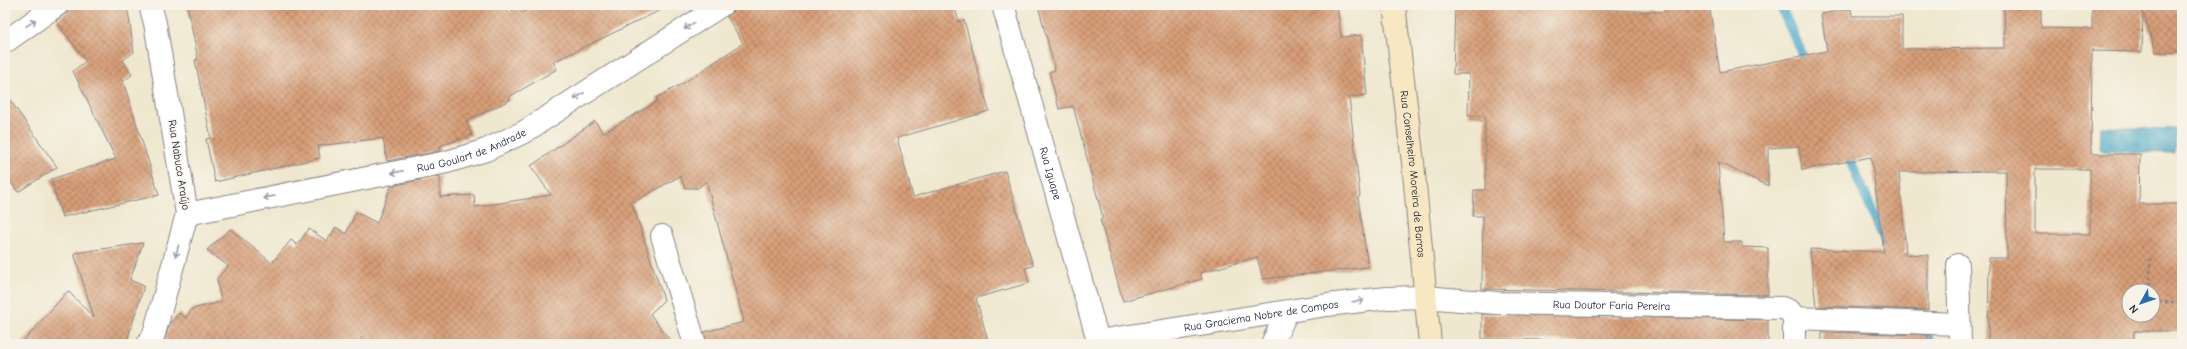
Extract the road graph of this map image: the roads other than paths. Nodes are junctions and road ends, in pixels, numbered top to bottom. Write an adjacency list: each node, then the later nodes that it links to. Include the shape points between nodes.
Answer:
1 (57, 5): 6 (street, one-way to 1)
2 (150, 5): 7 (street, Rua Nabuco Araújo)
3 (722, 5): 7 (street, Rua Goulart de Andrade, one-way to 7, via 524,132 486,150 447,162)
4 (1003, 5): 14 (street, Rua Iguape)
5 (1394, 5): 10 (main road, Rua Conselheiro Moreira de Barros, via 1414,163)
6 (5, 42)
7 (187, 214): 15 (street, Rua Nabuco Araújo, one-way to 15, via 154,334)
8 (662, 236): 16 (street)
9 (1958, 265): 13 (street)
10 (1425, 297): 11 (street, Rua Graciema Nobre de Campos, one-way to 10, via 1388,298); 12 (street, Rua Doutor Faria Pereira, via 1496,303 1782,308 1790,311); 18 (main road, Rua Conselheiro Moreira de Barros)
11 (1287, 312): 14 (street, Rua Graciema Nobre de Campos); 17 (street)
12 (1794, 318): 13 (street); 19 (street)
13 (1959, 334)
14 (1098, 343)
15 (148, 344)
16 (695, 344)
17 (1272, 344)
18 (1430, 344)
19 (1794, 344)

